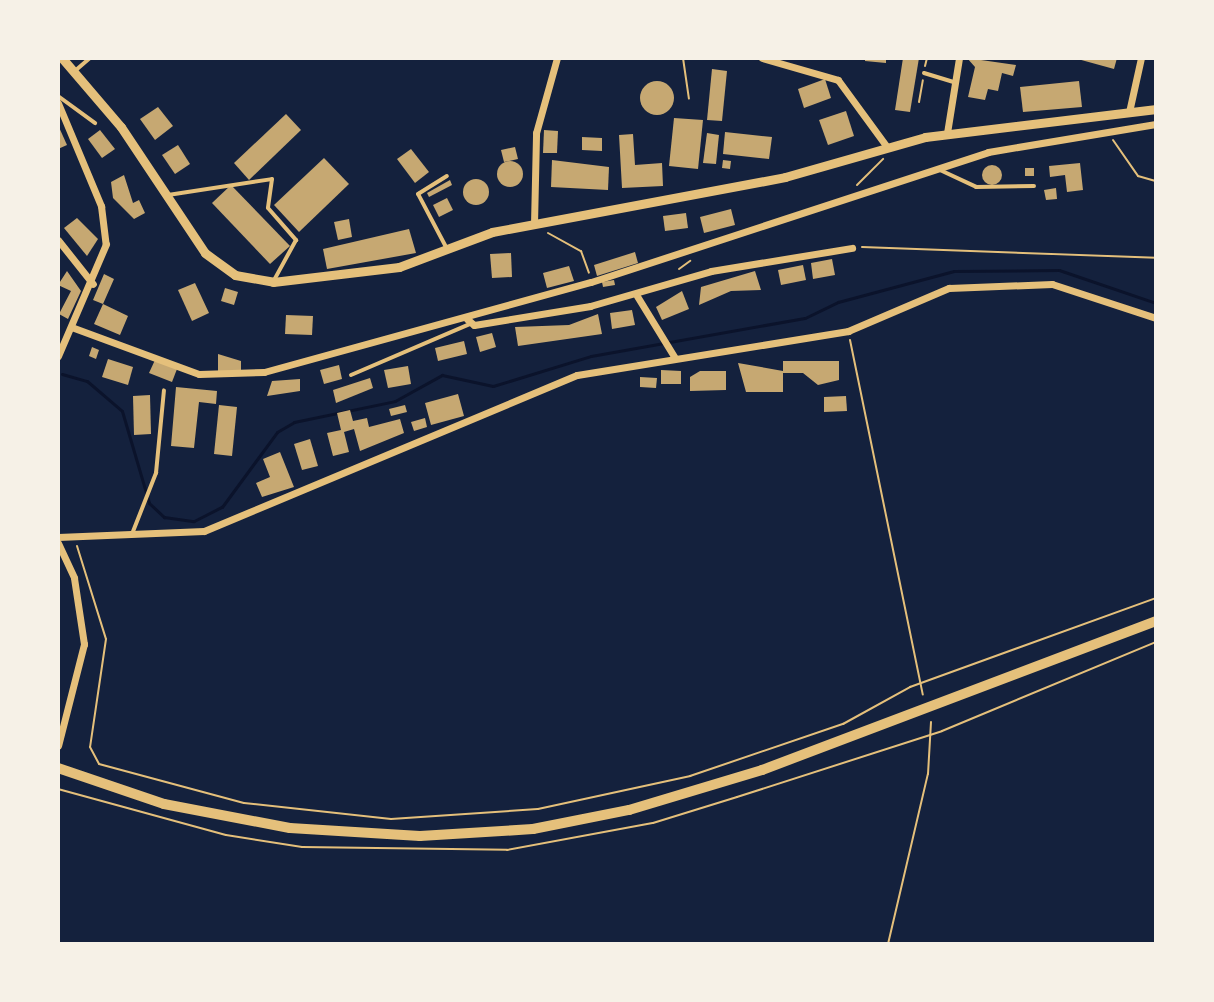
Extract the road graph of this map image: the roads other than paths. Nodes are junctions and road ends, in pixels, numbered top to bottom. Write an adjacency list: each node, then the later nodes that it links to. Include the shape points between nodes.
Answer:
1 (62, 58): 8 (street)
2 (90, 58): 8 (lane)
3 (557, 58): 23 (street, via 536,133)
4 (762, 58): 7 (street)
5 (959, 58): 10 (street)
6 (1141, 58): 14 (street)
7 (776, 60): 18 (street, via 838,80)
8 (74, 72): 22 (street)
9 (924, 73): 10 (lane)
10 (953, 82): 17 (street)
11 (58, 96): 15 (lane)
12 (58, 103): 28 (street, via 106,231)
13 (1156, 109): 14 (street)
14 (1129, 112): 17 (street)
15 (95, 123)
16 (1156, 124): 19 (street, via 988,152)
17 (947, 133): 18 (street)
18 (887, 147): 23 (street, via 771,181)
19 (940, 170): 21 (lane, via 976,187); 31 (street)
20 (447, 176): 26 (lane, via 418,194)
21 (1034, 186)
22 (166, 196): 27 (street, via 218,265); 27 (lane, via 272,179 268,208 296,240)
23 (534, 224): 26 (street)
24 (58, 240): 28 (street)
25 (852, 248): 29 (street, via 711,271)
26 (447, 249): 27 (street, via 380,271)
27 (273, 282)
28 (93, 284): 32 (street)
29 (637, 296): 31 (street); 34 (street)
30 (1156, 318): 34 (street, via 1052,284 977,285 941,291 848,331)
31 (468, 321): 32 (street, via 223,377 111,347); 35 (lane)
32 (74, 328): 33 (street)
33 (58, 356)
34 (674, 356): 37 (street, via 577,375 204,531)
35 (351, 375)
36 (164, 390): 37 (lane, via 150,496)
37 (130, 536): 38 (street)
38 (58, 540): 40 (street, via 83,628 67,723)
39 (1156, 621): 41 (main road, via 762,770 641,807 533,829 420,836 290,828 164,804)
40 (58, 746)
41 (58, 768)

